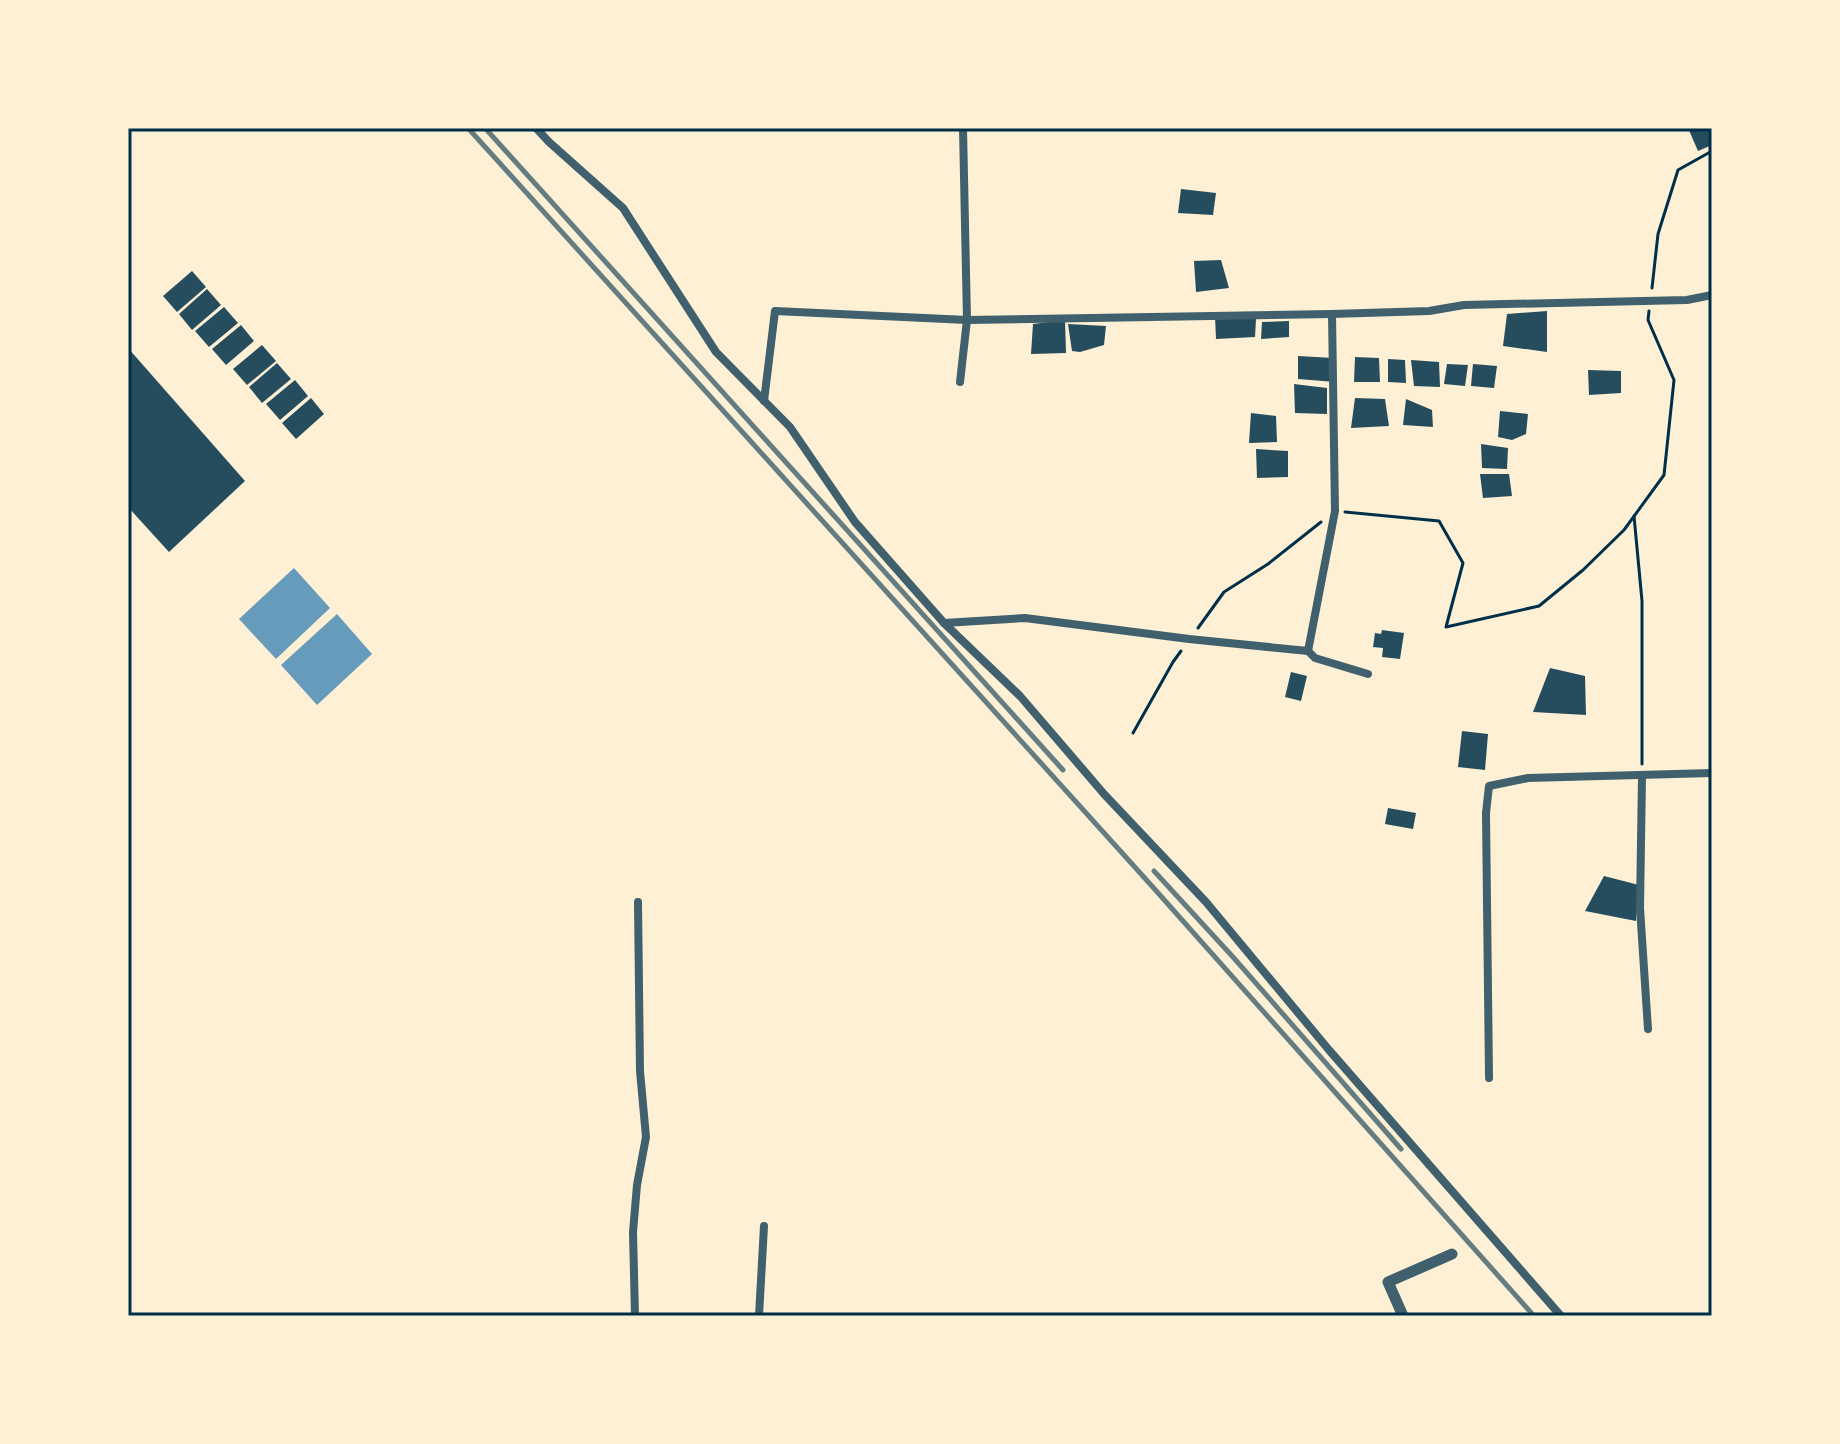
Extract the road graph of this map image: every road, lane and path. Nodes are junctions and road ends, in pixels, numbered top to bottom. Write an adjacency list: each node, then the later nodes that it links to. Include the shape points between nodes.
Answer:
1 (536, 128): 9 (street, via 623,208 716,352)
2 (963, 128): 7 (street)
3 (1712, 151): 5 (path, via 1678,170 1658,234)
4 (1712, 295): 5 (street)
5 (1650, 300): 6 (street); 11 (path, via 1648,320 1674,380 1664,475)
6 (1332, 314): 7 (street); 10 (street)
7 (967, 320): 8 (street); 9 (street, via 775,311)
8 (960, 382)
9 (764, 401): 12 (street, via 790,427 855,522)
10 (1335, 511): 11 (path, via 1439,521 1463,563 1446,627 1539,606 1583,570); 13 (path, via 1224,592); 14 (street)
11 (1634, 516): 18 (path, via 1642,601)
12 (944, 623): 13 (street, via 1025,618); 27 (street, via 1020,696 1206,902)
13 (1189, 639): 14 (street); 16 (path)
14 (1308, 651): 15 (street, via 1315,658)
15 (1368, 674)
16 (1133, 733)
17 (1712, 773): 18 (street)
18 (1642, 776): 20 (street, via 1640,908); 21 (street, via 1528,778 1489,786)
19 (638, 902): 24 (street, via 646,1137 633,1232)
20 (1648, 1029)
21 (1489, 1078)
22 (764, 1226): 25 (street)
23 (1452, 1254): 26 (street, via 1388,1282)
24 (635, 1316)
25 (759, 1316)
26 (1403, 1316)
27 (1561, 1316)

